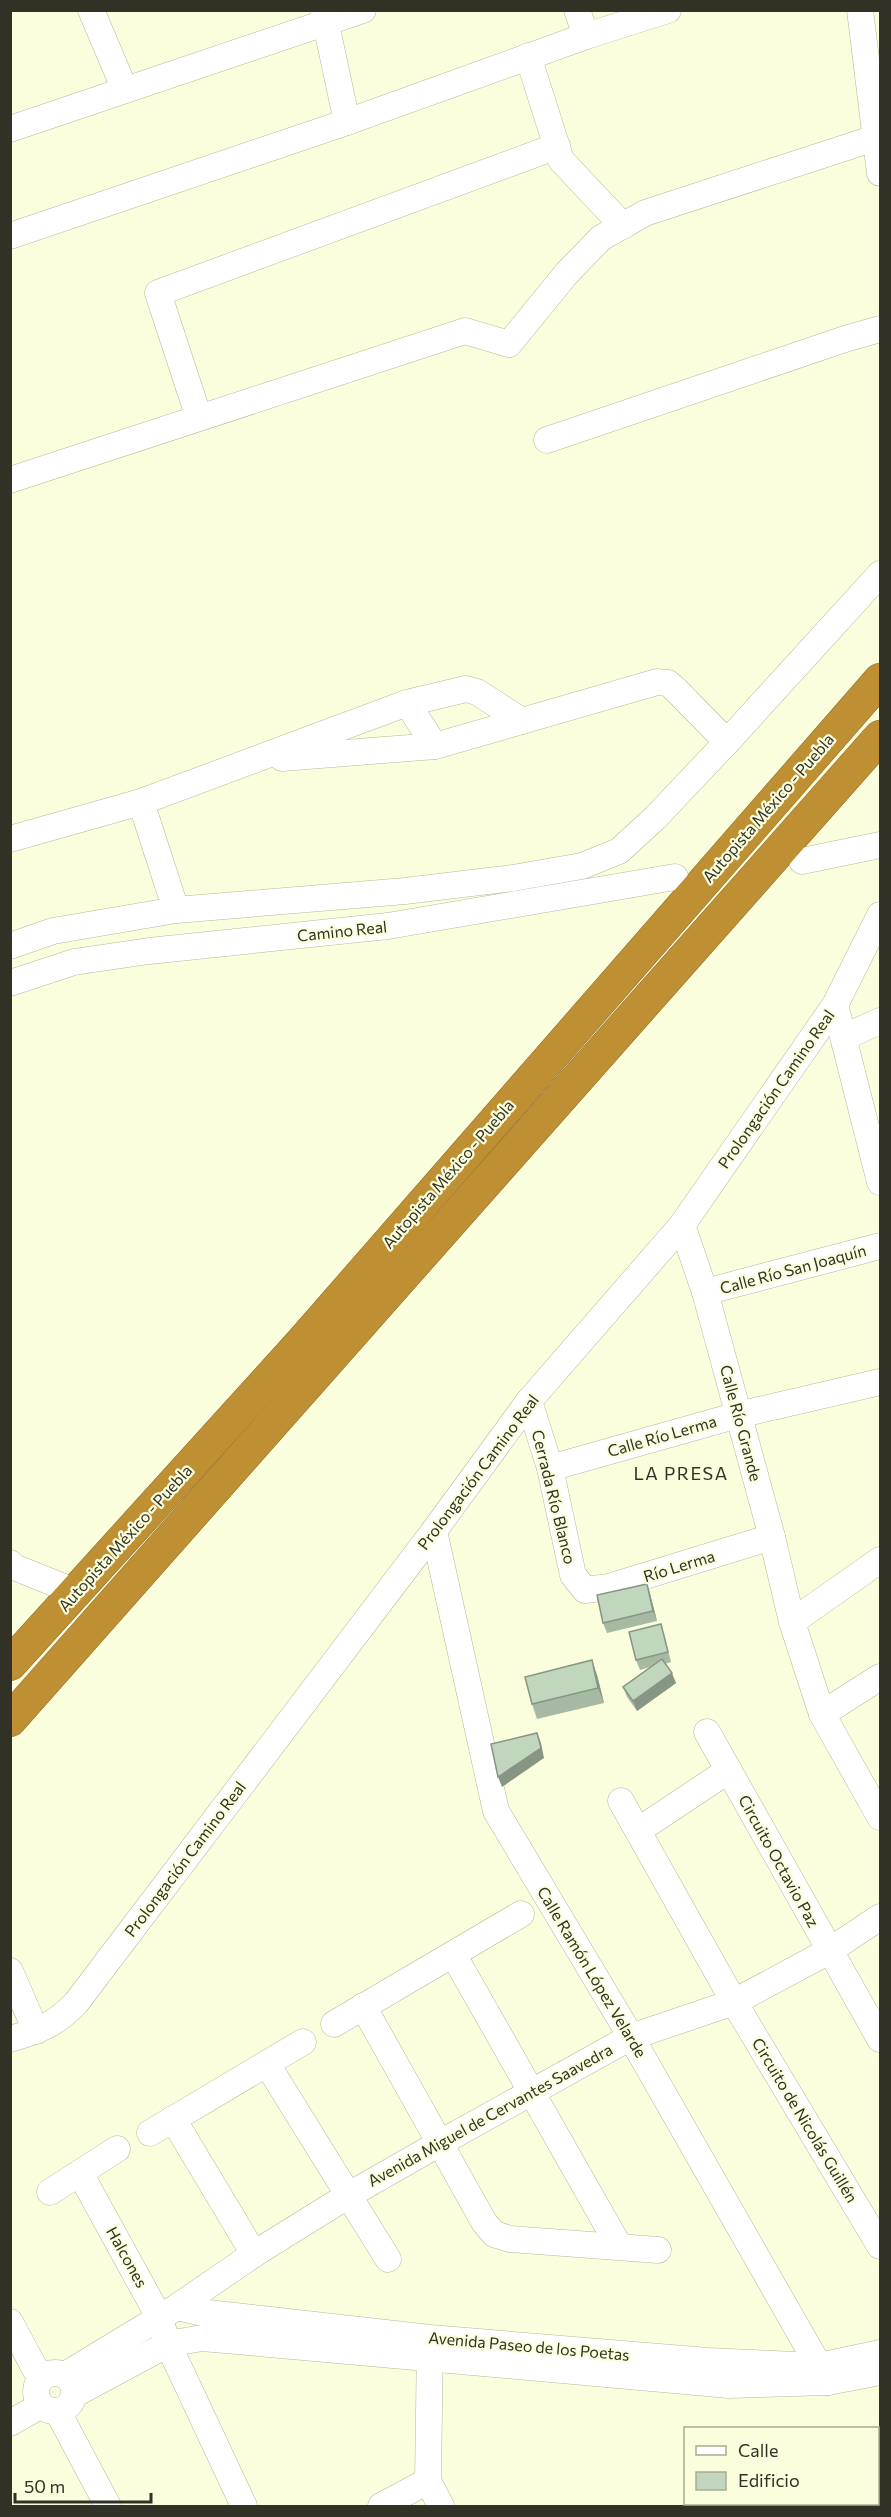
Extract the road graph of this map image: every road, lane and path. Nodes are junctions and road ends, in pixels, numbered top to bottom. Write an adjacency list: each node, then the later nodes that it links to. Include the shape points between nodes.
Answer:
1 (91, 10): 9 (street)
2 (363, 10): 6 (street)
3 (577, 10): 7 (street)
4 (668, 10): 7 (street)
5 (860, 10): 12 (street)
6 (325, 16): 9 (street); 10 (street)
7 (585, 36): 8 (street)
8 (528, 56): 10 (street); 13 (street)
9 (125, 90): 11 (street)
10 (347, 122): 16 (street)
11 (10, 129)
12 (875, 138): 14 (street); 15 (street, via 645,213)
13 (557, 146): 15 (street, via 561,160); 18 (street, via 158,293)
14 (880, 173)
15 (623, 226): 18 (street, via 601,238 567,273 509,344 465,331)
16 (10, 236)
17 (880, 329): 19 (street)
18 (199, 418): 20 (street)
19 (547, 440)
20 (10, 480)
21 (880, 574): 26 (street)
22 (880, 680): 54 (highway, Autopista México - Puebla, via 303,1341)
23 (407, 703): 24 (street, via 466,688); 27 (street); 28 (street)
24 (522, 721): 26 (street, via 657,682 668,683); 27 (street)
25 (880, 737): 59 (highway, Autopista México - Puebla)
26 (727, 742): 34 (street, via 619,851 582,866 405,891)
27 (435, 746): 28 (street)
28 (252, 761): 29 (street)
29 (141, 801): 30 (street); 34 (street)
30 (10, 839)
31 (876, 844): 32 (street)
32 (802, 861)
33 (675, 877): 37 (street, Camino Real, via 388,926 74,962)
34 (176, 910): 36 (street, via 53,931)
35 (880, 915): 38 (street, Prolongación Camino Real)
36 (10, 946)
37 (10, 983)
38 (835, 1005): 40 (street); 42 (street, Prolongación Camino Real)
39 (880, 1021): 40 (street)
40 (844, 1037): 41 (street)
41 (880, 1182)
42 (682, 1226): 44 (street, Calle Río Grande); 46 (street, Prolongación Camino Real)
43 (880, 1246): 44 (street, Calle Río San Joaquín)
44 (705, 1292): 47 (street, Calle Río Grande)
45 (880, 1382): 47 (street, Calle Río Lerma)
46 (529, 1401): 48 (street, Cerrada Río Blanco); 49 (street, Prolongación Camino Real)
47 (738, 1415): 48 (street, Calle Río Lerma); 50 (street, Calle Río Grande)
48 (550, 1468): 53 (street, Cerrada Río Blanco, via 573,1575)
49 (434, 1531): 73 (street, Prolongación Camino Real, via 75,2003 60,2020); 74 (street, Calle Ramón López Velarde, via 496,1811)
50 (772, 1537): 53 (street, Río Lerma, via 609,1587); 55 (street, Calle Río Grande)
51 (880, 1560): 55 (street)
52 (10, 1563): 54 (street)
53 (585, 1590)
54 (76, 1592): 56 (highway, Autopista México - Puebla)
55 (792, 1622): 58 (street, Calle Río Grande)
56 (10, 1664)
57 (880, 1677): 58 (street)
58 (822, 1714): 63 (street, Calle Río Grande)
59 (10, 1720)
60 (707, 1732): 61 (street, Circuito Octavio Paz)
61 (729, 1770): 64 (street); 67 (street, Circuito Octavio Paz)
62 (621, 1801): 64 (street)
63 (880, 1817)
64 (639, 1830): 70 (street)
65 (521, 1914): 68 (street)
66 (880, 1917): 67 (street, Avenida Miguel de Cervantes Saavedra)
67 (829, 1951): 70 (street, Avenida Miguel de Cervantes Saavedra); 76 (street)
68 (453, 1954): 71 (street); 79 (street)
69 (10, 1971): 73 (street)
70 (734, 2002): 74 (street, Avenida Miguel de Cervantes Saavedra); 87 (street, Circuito de Nicolás Guillén)
71 (363, 2006): 72 (street); 82 (street)
72 (334, 2024)
73 (36, 2031): 75 (street)
74 (630, 2037): 79 (street, Avenida Miguel de Cervantes Saavedra); 98 (street, Calle Ramón López Velarde)
75 (10, 2039)
76 (880, 2039)
77 (303, 2042): 78 (street)
78 (267, 2064): 80 (street); 86 (street)
79 (531, 2093): 82 (street, Avenida Miguel de Cervantes Saavedra); 88 (street)
80 (173, 2119): 81 (street); 90 (street)
81 (150, 2133)
82 (440, 2143): 86 (street, Avenida Miguel de Cervantes Saavedra); 88 (street, via 484,2222 495,2234 510,2239)
83 (117, 2149): 84 (street)
84 (80, 2173): 85 (street); 92 (street, Halcones)
85 (50, 2192)
86 (349, 2195): 90 (street, Avenida Miguel de Cervantes Saavedra); 91 (street)
87 (879, 2240)
88 (619, 2246): 89 (street)
89 (658, 2250)
90 (254, 2254): 92 (street, Avenida Miguel de Cervantes Saavedra)
91 (387, 2259)
92 (179, 2312): 94 (street); 94 (street, Halcones); 95 (street, Avenida Paseo de los Poetas); 99 (street, Avenida Miguel de Cervantes Saavedra)
93 (10, 2322): 99 (street, via 40,2378 35,2392)
94 (184, 2341): 95 (street, Avenida Paseo de los Poetas); 99 (street); 103 (street)
95 (429, 2348): 98 (street, Avenida Paseo de los Poetas, via 708,2361); 101 (street)
96 (880, 2353): 98 (street, Avenida Paseo de los Poetas)
97 (880, 2372): 98 (street, Avenida Paseo de los Poetas)
98 (824, 2374)
99 (60, 2397): 100 (street); 102 (street)
100 (10, 2423)
101 (428, 2481): 104 (street); 105 (street)
102 (108, 2506)
103 (244, 2506)
104 (381, 2506)
105 (441, 2506)

